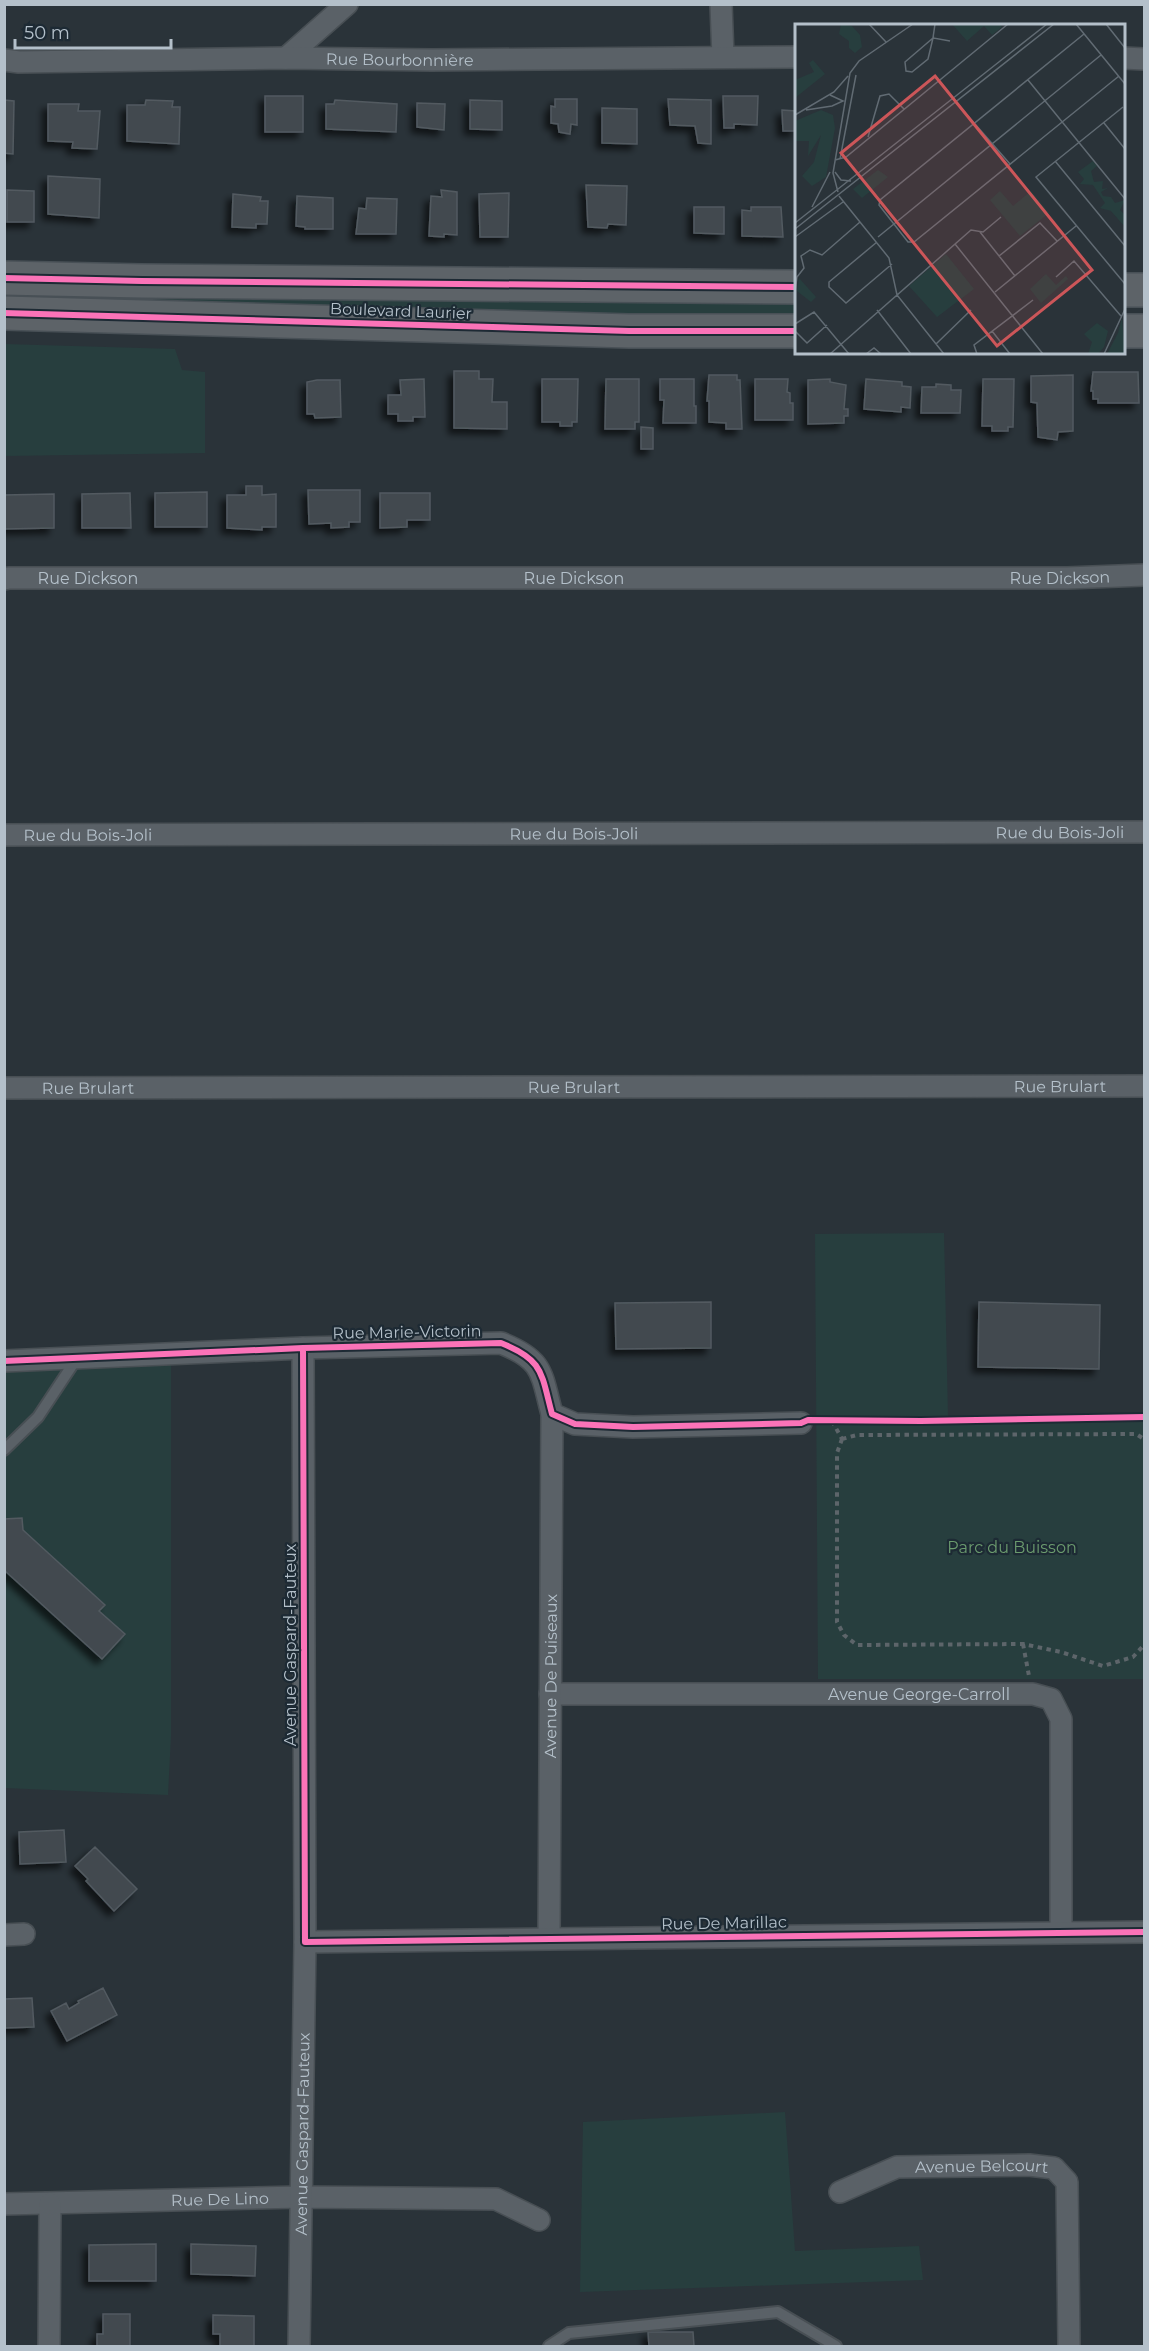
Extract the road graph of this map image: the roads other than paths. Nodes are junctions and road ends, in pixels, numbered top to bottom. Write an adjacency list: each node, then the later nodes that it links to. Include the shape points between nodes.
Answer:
1 (347, 4): 5 (street)
2 (721, 4): 3 (street)
3 (723, 57): 4 (street, Rue Bourbonnière); 5 (street, Rue Bourbonnière)
4 (795, 57)
5 (286, 58): 8 (street, Rue Bourbonnière)
6 (1125, 58): 7 (street)
7 (1144, 58)
8 (4, 60)
9 (4, 278): 10 (main road, Boulevard Laurier)
10 (795, 287)
11 (1125, 290): 12 (main road)
12 (1144, 290)
13 (4, 313): 14 (main road, Boulevard Laurier, via 629,331)
14 (795, 331)
15 (1125, 331): 16 (main road)
16 (1144, 331)
17 (1144, 575): 18 (street, Rue Dickson)
18 (4, 579)
19 (1144, 832): 20 (street, Rue du Bois-Joli)
20 (4, 835)
21 (1144, 1086): 22 (street, Rue Brulart)
22 (4, 1088)
23 (303, 1348): 24 (street, Rue Marie-Victorin); 26 (street, Rue Marie-Victorin, via 501,1343 522,1352 540,1370); 33 (street, Avenue Gaspard-Fauteux)
24 (77, 1358): 25 (street, Rue Marie-Victorin); 28 (lane, via 38,1418)
25 (4, 1361)
26 (552, 1414): 27 (street, via 575,1424 633,1427); 29 (street, Avenue De Puiseaux)
27 (801, 1423)
28 (4, 1450)
29 (550, 1694): 30 (street, Avenue George-Carroll, via 1033,1694 1051,1700 1061,1719); 32 (street, Avenue De Puiseaux)
30 (1060, 1932): 31 (street, Rue De Marillac); 32 (street, Rue De Marillac)
31 (1144, 1932)
32 (549, 1938): 33 (street, Rue De Marillac)
33 (305, 1942): 35 (street, Avenue Gaspard-Fauteux)
34 (840, 2192): 43 (street, Avenue Belcourt, via 897,2167 1054,2168 1067,2182)
35 (301, 2197): 37 (street, Rue De Lino); 38 (street, Rue De Lino, via 496,2199); 40 (street, Avenue Gaspard-Fauteux)
36 (4, 2204): 37 (street, Rue De Lino)
37 (50, 2204): 39 (street)
38 (539, 2220)
39 (49, 2346)
40 (299, 2346)
41 (549, 2346): 42 (lane, via 569,2333 778,2312)
42 (836, 2346)
43 (1069, 2346)

